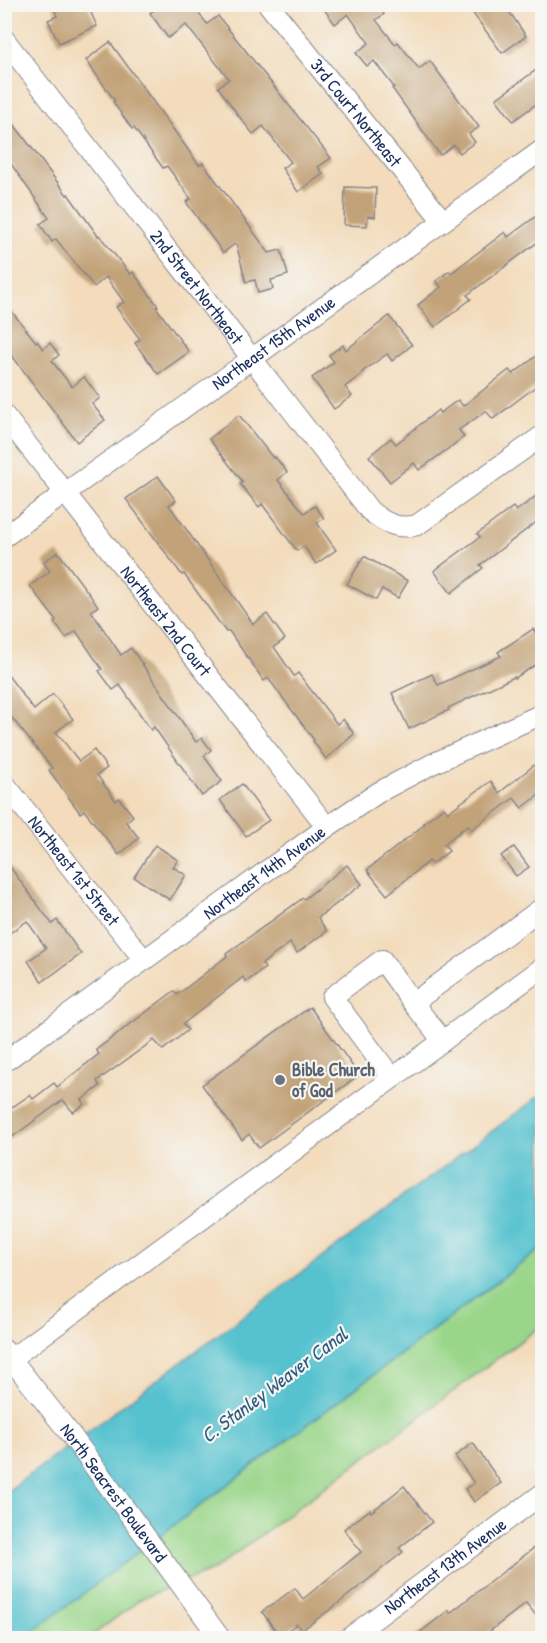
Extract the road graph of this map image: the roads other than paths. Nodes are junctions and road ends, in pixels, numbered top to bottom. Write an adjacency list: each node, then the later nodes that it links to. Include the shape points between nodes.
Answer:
1 (268, 4): 4 (street, 3rd Court Northeast)
2 (4, 39): 5 (street, 2nd Street Northeast)
3 (543, 150): 4 (street, Northeast 15th Avenue)
4 (443, 221): 5 (street, Northeast 15th Avenue)
5 (253, 359): 7 (street, 2nd Street Northeast, via 370,511 395,526 407,528 423,522); 8 (street, Northeast 15th Avenue)
6 (4, 415): 8 (street, Northeast 2nd Court)
7 (543, 436)
8 (66, 493): 9 (street, Northeast 15th Avenue); 12 (street, Northeast 2nd Court)
9 (4, 537)
10 (543, 714): 12 (street, Northeast 14th Avenue, via 432,764 379,792)
11 (4, 783): 14 (street, Northeast 1st Street)
12 (327, 827): 14 (street, Northeast 14th Avenue)
13 (543, 908): 16 (street)
14 (144, 960): 18 (street, Northeast 14th Avenue)
15 (543, 968): 17 (street)
16 (413, 1003): 17 (street); 19 (street, via 382,960 332,997)
17 (442, 1041): 19 (street)
18 (4, 1062)
19 (392, 1078): 20 (street)
20 (8, 1354): 22 (street, North Seacrest Boulevard)
21 (543, 1494): 23 (street, Northeast 13th Avenue)
22 (220, 1638)
23 (349, 1638)

